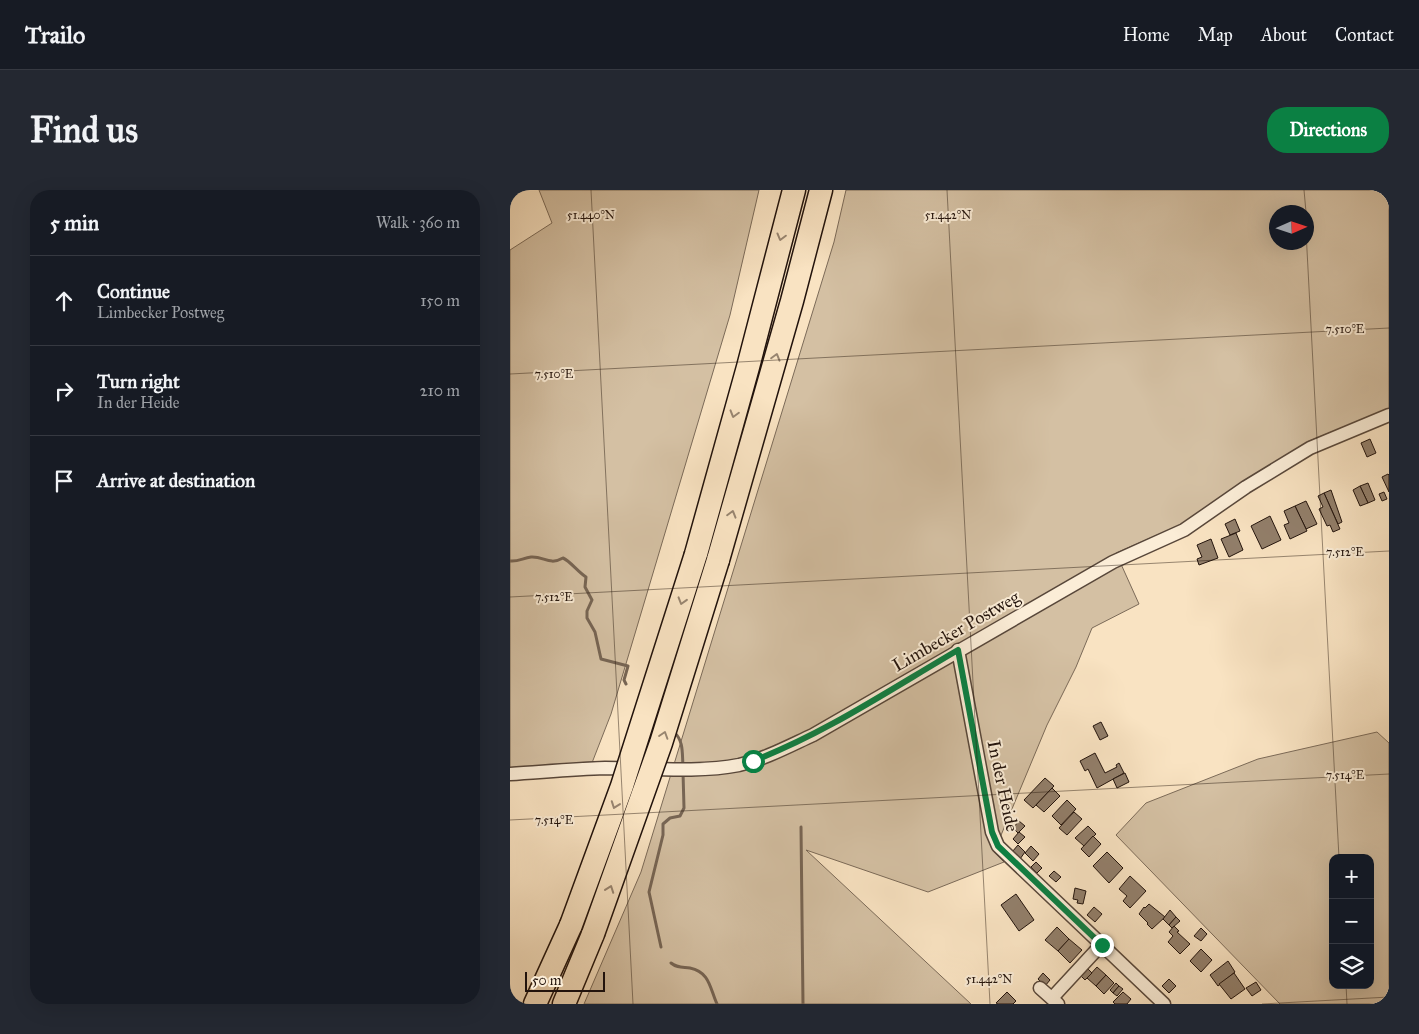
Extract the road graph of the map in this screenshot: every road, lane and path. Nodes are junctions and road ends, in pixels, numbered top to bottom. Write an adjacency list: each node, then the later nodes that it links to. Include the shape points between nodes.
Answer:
1 (794, 190): 9 (highway, one-way to 9, bridge, via 696,554 622,786 571,925)
2 (821, 190): 10 (highway, one-way to 2, bridge, via 593,934 658,752 718,560 790,311)
3 (1389, 415): 4 (street, Limbecker Postweg, via 1310,448 1184,530 1113,562)
4 (958, 650): 5 (street, Limbecker Postweg, via 813,735 777,752 740,764); 6 (street, In der Heide, via 992,832 998,846)
5 (510, 774)
6 (1102, 945): 8 (street); 11 (street, In der Heide)
7 (1040, 988): 8 (street)
8 (1055, 1001)
9 (535, 1004)
10 (564, 1004)
11 (1164, 1004)

